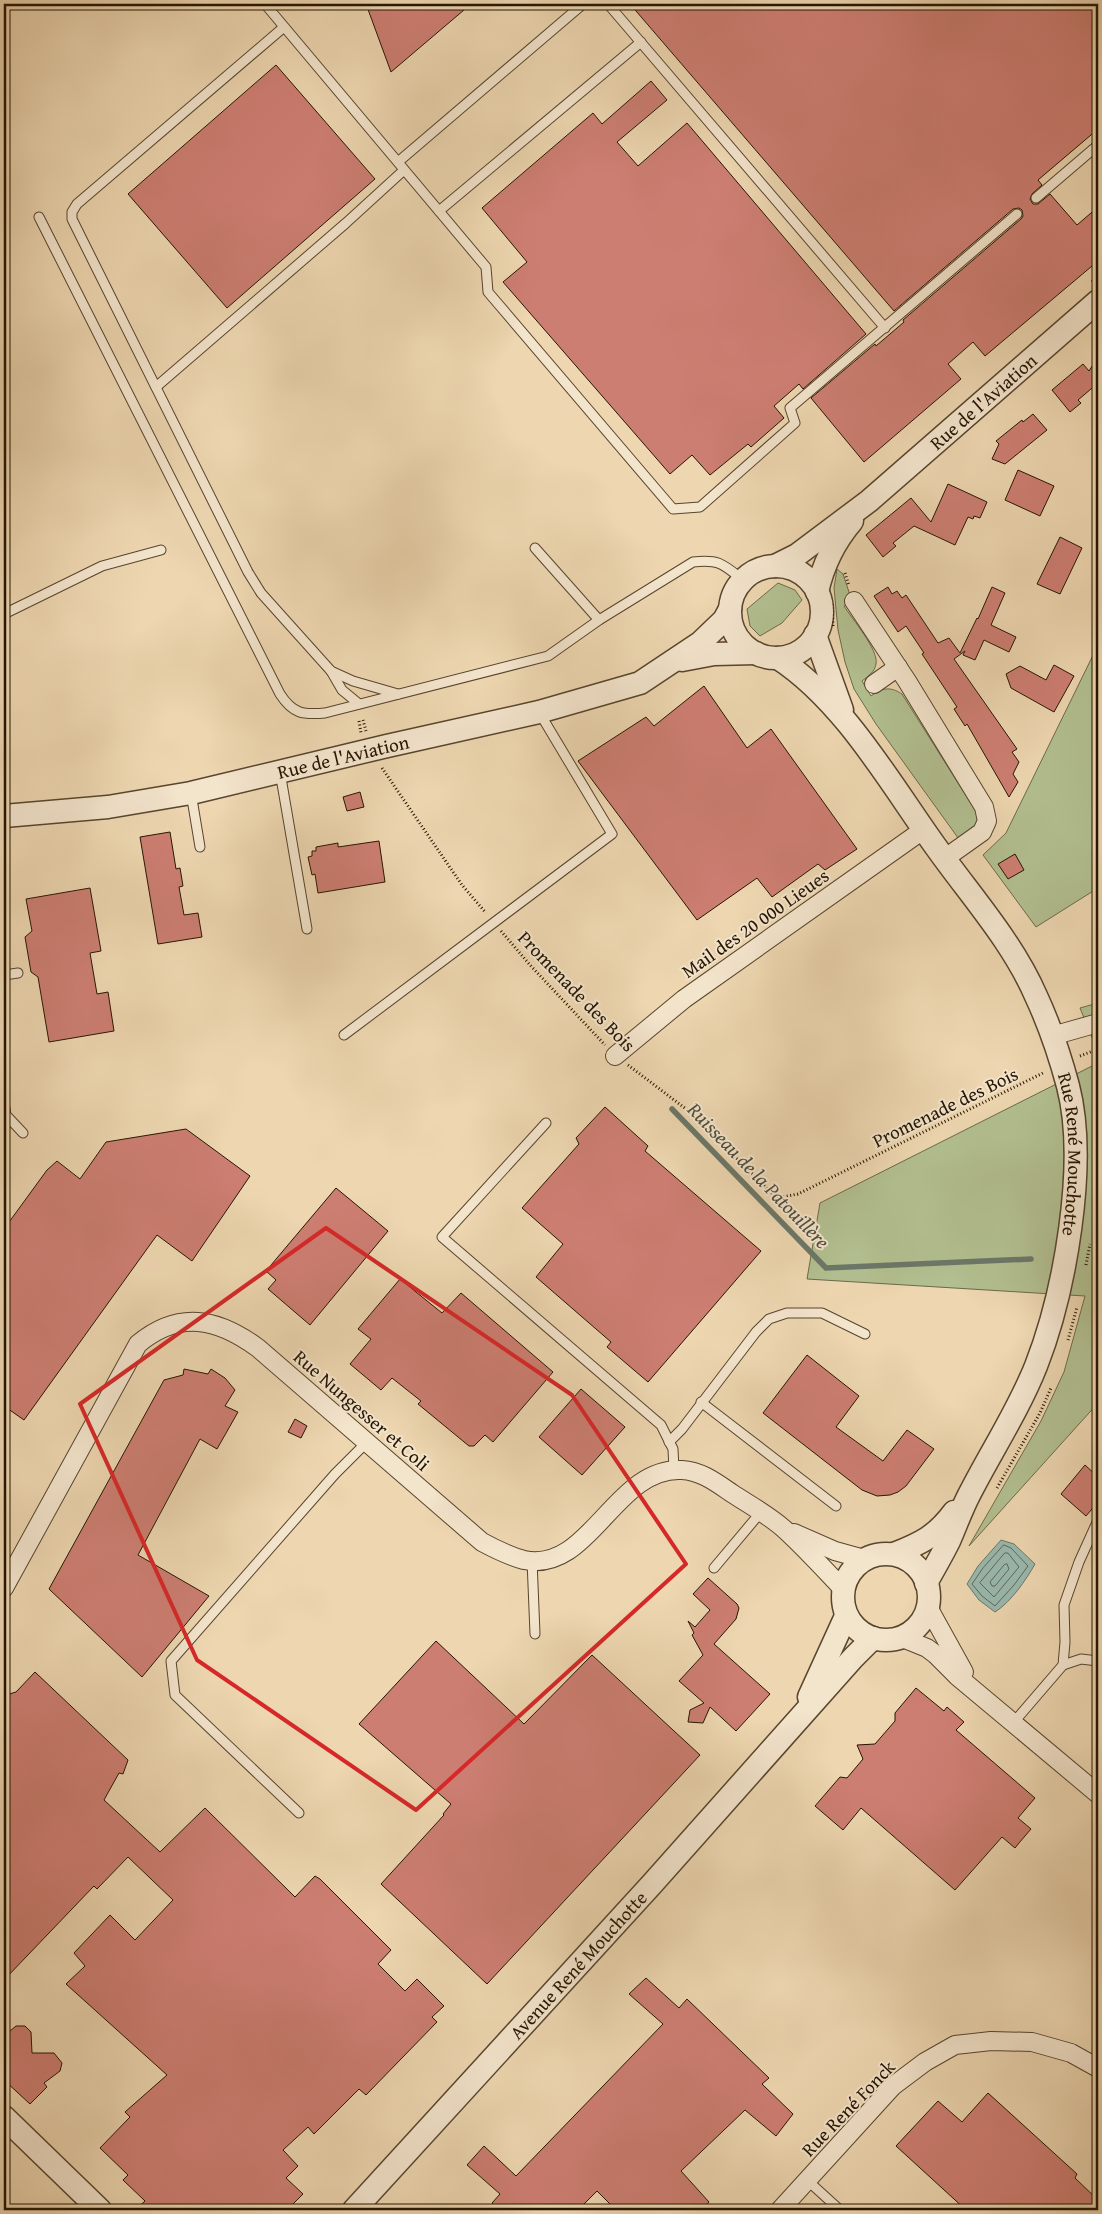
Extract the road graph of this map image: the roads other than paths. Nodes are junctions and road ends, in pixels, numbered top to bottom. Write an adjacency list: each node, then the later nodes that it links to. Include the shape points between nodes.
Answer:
1 (264, 4): 4 (lane)
2 (584, 4): 7 (lane)
3 (608, 4): 5 (lane)
4 (284, 27): 7 (lane); 15 (lane, via 77,204 72,212 75,228)
5 (641, 42): 10 (lane); 14 (lane)
6 (1098, 145): 9 (lane)
7 (398, 162): 8 (lane)
8 (404, 170): 10 (lane); 15 (lane)
9 (1036, 198)
10 (439, 211): 14 (lane, via 486,267 488,292 674,509 700,506 795,423 790,408)
11 (1017, 214): 14 (lane)
12 (39, 217): 33 (lane, via 280,694 288,706 309,714)
13 (1098, 301): 16 (street, Rue de l'Aviation)
14 (885, 328)
15 (156, 387): 30 (lane, via 248,572 261,593)
16 (869, 501): 19 (street, Rue de l'Aviation, via 797,555); 21 (street, Rue de l'Aviation, via 841,535 827,560)
17 (535, 548): 25 (lane)
18 (161, 550): 24 (lane, via 102,566)
19 (775, 566): 20 (street, via 758,570); 21 (street, via 800,573)
20 (743, 580): 23 (street, via 734,593); 25 (lane, via 723,564 709,560 693,562)
21 (824, 596): 26 (street, via 821,614)
22 (854, 601): 29 (street)
23 (730, 609): 27 (street, via 734,632 743,644); 28 (street, Rue de l'Aviation, via 716,628)
24 (4, 614)
25 (599, 620): 32 (lane, via 548,656)
26 (824, 632): 27 (street, via 799,651); 35 (street, Rue René Mouchotte)
27 (767, 655): 28 (street, Rue de l'Aviation, via 714,654); 35 (street, Rue René Mouchotte, via 808,680)
28 (674, 662): 34 (street, Rue de l'Aviation, via 640,683)
29 (898, 667): 31 (street); 41 (street, via 986,814 982,832)
30 (331, 671): 32 (lane); 33 (lane, via 342,690)
31 (874, 684)
32 (398, 694): 33 (lane)
33 (359, 704)
34 (539, 712): 36 (street, Rue de l'Aviation); 46 (lane, via 612,834)
35 (847, 722): 39 (street, Rue René Mouchotte)
36 (280, 772): 37 (street, Rue de l'Aviation); 42 (lane)
37 (191, 793): 38 (street, Rue de l'Aviation, via 108,808); 40 (lane)
38 (4, 816)
39 (924, 830): 41 (street, Rue René Mouchotte); 48 (street, Mail des 20 000 Lieues, via 678,1004)
40 (200, 847)
41 (944, 859): 47 (street, Rue René Mouchotte, via 1021,966)
42 (308, 929)
43 (18, 973): 44 (lane)
44 (4, 975)
45 (1098, 1023): 47 (street)
46 (344, 1035)
47 (1052, 1036): 57 (street, Rue René Mouchotte, via 1054,1068 1068,1087 1075,1147 1065,1265 1036,1367 1011,1421)
48 (615, 1056)
49 (4, 1103): 51 (lane, via 6,1115)
50 (546, 1123): 55 (lane, via 442,1237 661,1425)
51 (24, 1133)
52 (865, 1334): 53 (lane, via 822,1313 787,1313 769,1319)
53 (701, 1402): 55 (lane); 58 (lane)
54 (367, 1442): 63 (street, Rue Nungesser et Coli, via 482,1542 504,1554); 67 (street, Rue Nungesser et Coli, via 238,1334 217,1324 170,1324 138,1344); 80 (lane, via 328,1482 172,1661 175,1695)
55 (669, 1442): 56 (lane, via 673,1450)
56 (674, 1470): 59 (street, Rue Nungesser et Coli, via 708,1478); 63 (street, Rue Nungesser et Coli, via 653,1475 639,1483 579,1542 562,1554)
57 (969, 1494): 62 (street, Rue René Mouchotte, via 933,1535 923,1543); 66 (street, Rue René Mouchotte)
58 (836, 1506)
59 (761, 1512): 61 (street, Rue Nungesser et Coli); 65 (lane)
60 (1098, 1520): 75 (lane, via 1064,1605)
61 (782, 1527): 64 (street, Rue Nungesser et Coli); 68 (street, Rue Nungesser et Coli)
62 (894, 1554): 64 (street, via 874,1555); 66 (street, via 918,1568)
63 (532, 1560): 71 (lane)
64 (864, 1560): 68 (street, via 855,1566)
65 (714, 1568)
66 (926, 1583): 69 (street)
67 (4, 1588)
68 (842, 1588): 70 (street)
69 (928, 1607): 72 (street, via 917,1626); 76 (street)
70 (846, 1616): 73 (street, via 858,1630); 77 (street, Avenue René Mouchotte)
71 (535, 1634)
72 (900, 1637): 73 (street, via 890,1640); 76 (street, via 927,1648)
73 (873, 1638): 77 (street, Avenue René Mouchotte)
74 (1098, 1660): 75 (lane, via 1081,1659)
75 (1062, 1665): 78 (lane)
76 (976, 1691): 78 (street)
77 (800, 1716): 85 (street, Avenue René Mouchotte, via 645,1892)
78 (1014, 1722): 79 (street)
79 (1098, 1794)
80 (299, 1813)
81 (1098, 2068): 83 (street, Rue René Fonck, via 1071,2053 1032,2042 991,2041 955,2045 893,2086)
82 (4, 2117): 84 (street)
83 (807, 2180): 86 (street, Rue René Fonck); 87 (lane)
84 (100, 2210)
85 (354, 2210)
86 (780, 2210)
87 (840, 2210)

